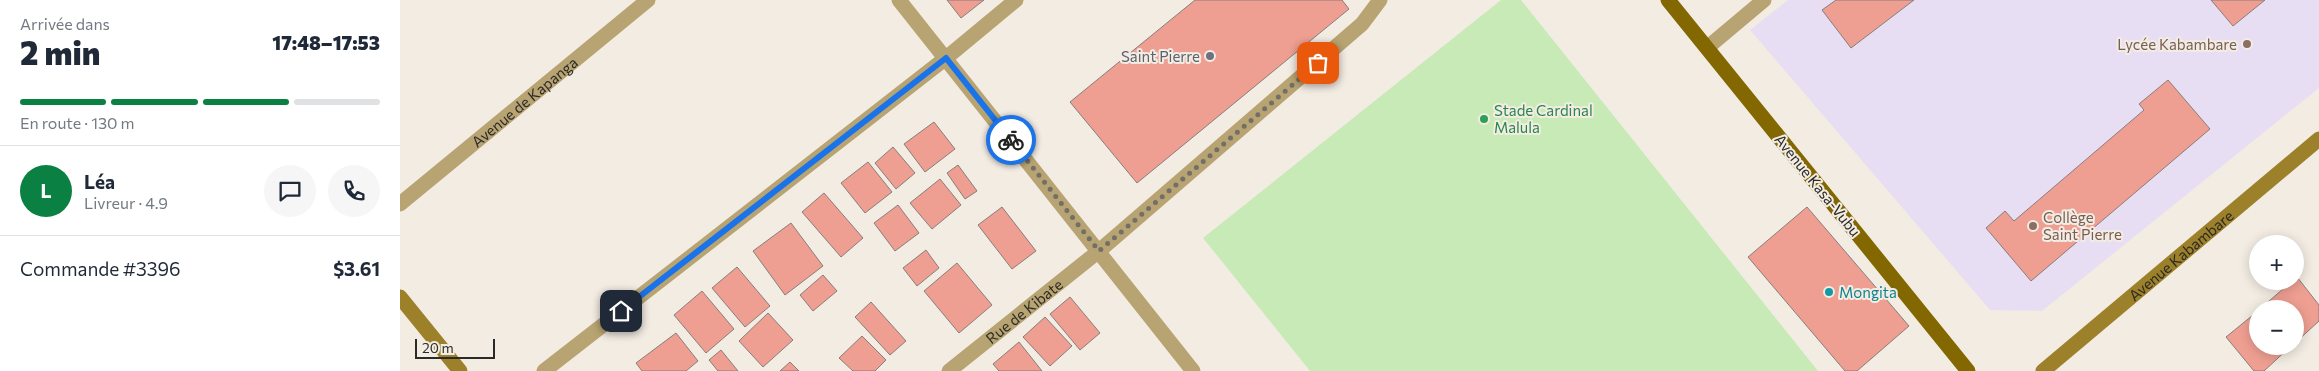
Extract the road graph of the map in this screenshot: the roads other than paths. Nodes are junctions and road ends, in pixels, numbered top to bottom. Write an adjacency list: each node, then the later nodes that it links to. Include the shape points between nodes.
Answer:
1 (648, 0): 10 (street, Avenue de Kapanga)
2 (900, 0): 8 (street)
3 (1016, 0): 8 (street)
4 (1380, 0): 11 (street, Rue de Kibate, via 1362,24)
5 (1668, 0): 7 (main road, Avenue Kasa-Vubu)
6 (1764, 0): 7 (street)
7 (1708, 47): 17 (main road, Avenue Kasa-Vubu)
8 (946, 58): 11 (street); 14 (street)
9 (2319, 139): 18 (main road, Avenue Kabambare)
10 (400, 204)
11 (1099, 251): 15 (street, Rue de Kibate); 16 (street)
12 (400, 297): 13 (main road)
13 (460, 371)
14 (544, 371)
15 (949, 371)
16 (1193, 371)
17 (1968, 371)
18 (2044, 371)

